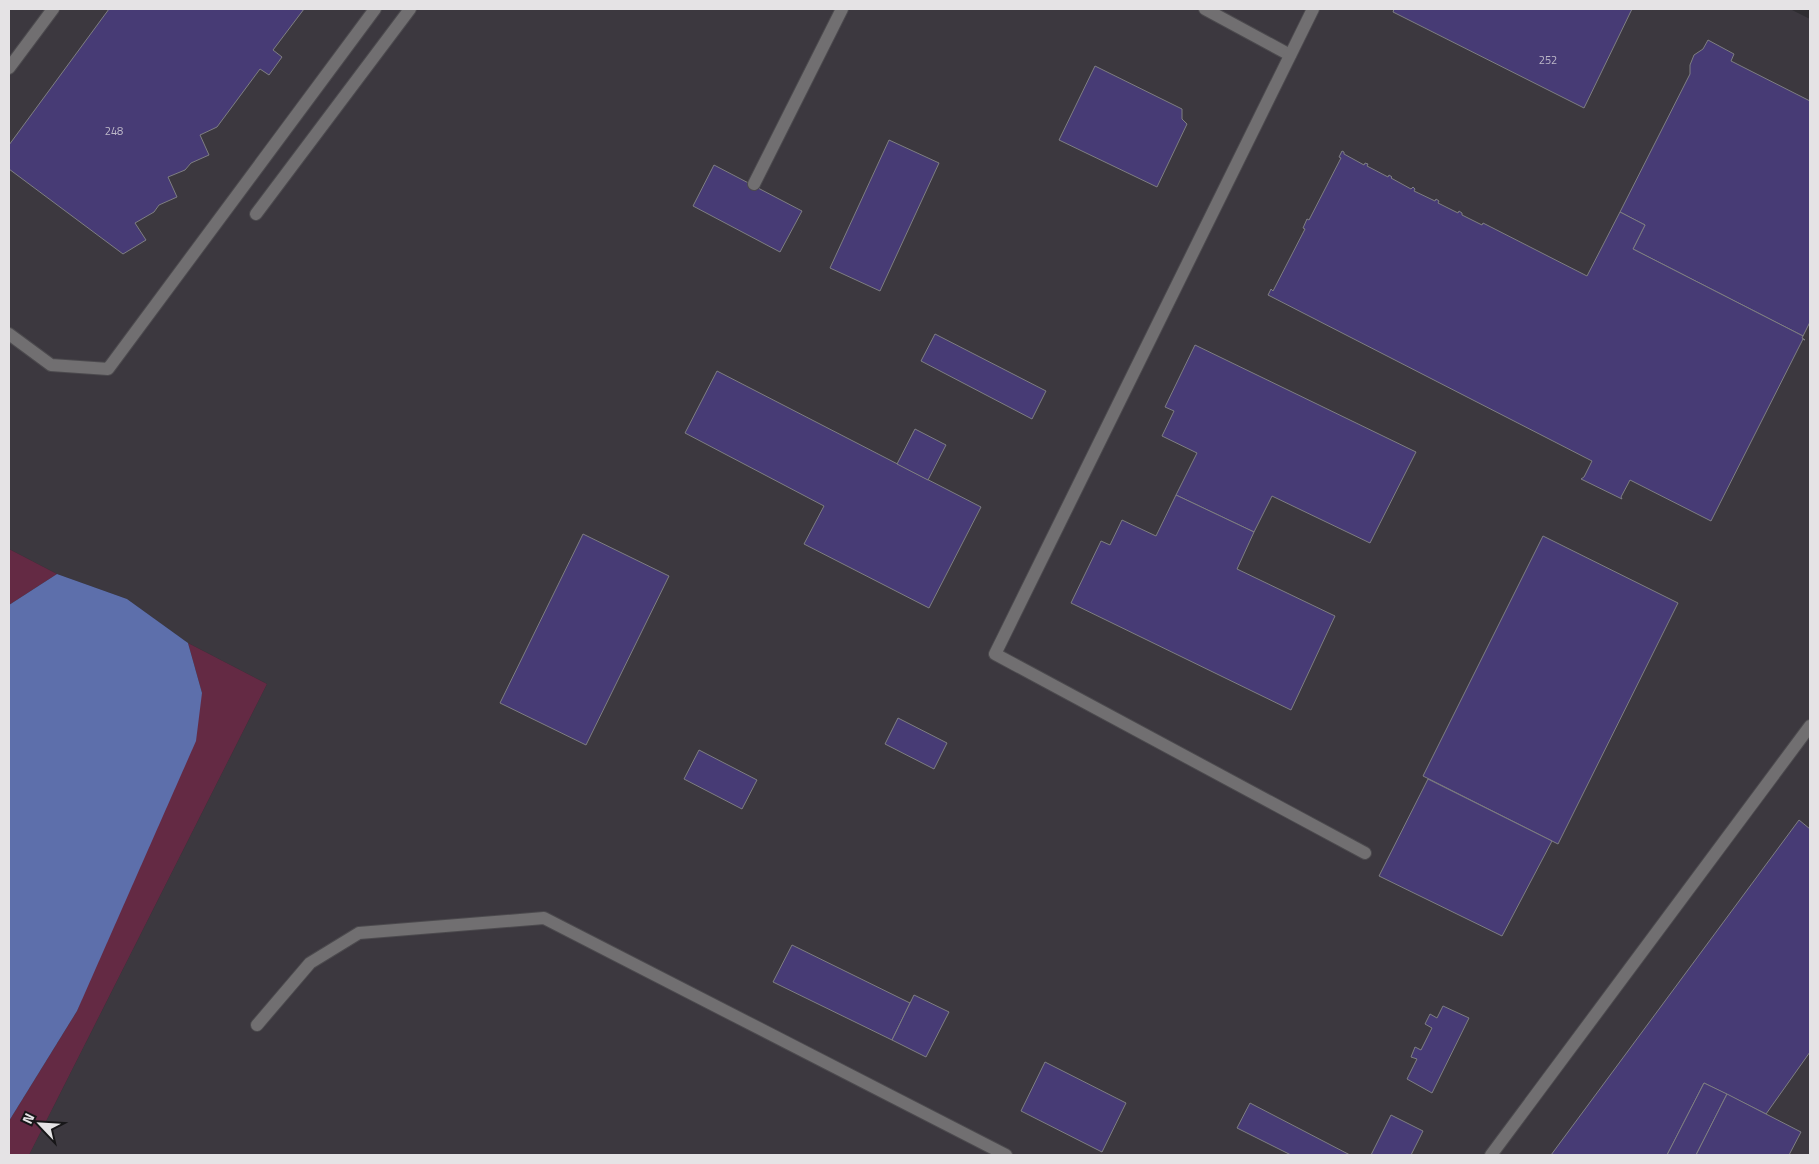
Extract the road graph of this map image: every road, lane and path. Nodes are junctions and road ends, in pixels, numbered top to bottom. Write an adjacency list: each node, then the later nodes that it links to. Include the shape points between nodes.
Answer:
1 (53, 9): 8 (lane)
2 (375, 9): 11 (lane, via 108,370 51,364)
3 (410, 9): 10 (lane)
4 (842, 9): 9 (lane)
5 (1205, 9): 7 (lane)
6 (1313, 9): 7 (lane)
7 (1290, 55): 13 (lane, via 995,654)
8 (9, 68)
9 (754, 184)
10 (256, 214)
11 (9, 334)
12 (1810, 726): 16 (lane)
13 (1365, 852)
14 (257, 1025): 15 (lane, via 310,963 359,933 544,918)
15 (1006, 1155)
16 (1491, 1155)

